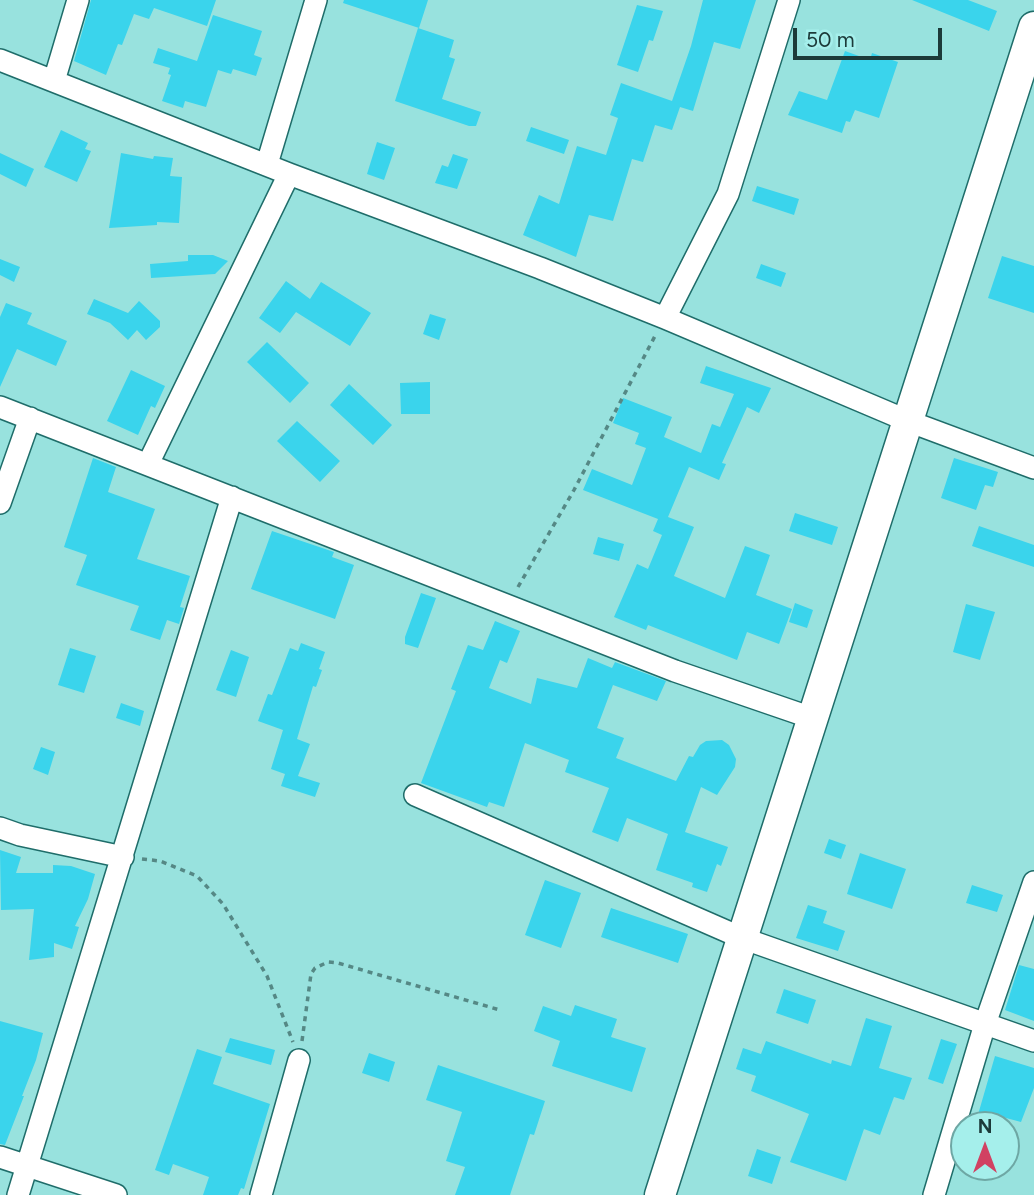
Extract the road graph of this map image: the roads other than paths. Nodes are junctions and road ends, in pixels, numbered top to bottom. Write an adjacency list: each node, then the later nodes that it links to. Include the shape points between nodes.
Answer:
1 (78, 0): 6 (street)
2 (316, 0): 7 (street)
3 (789, 0): 9 (street, via 728,194)
4 (1034, 27): 12 (street)
5 (0, 60): 6 (street)
6 (54, 81): 7 (street)
7 (267, 164): 8 (street)
8 (289, 174): 9 (street); 13 (street)
9 (664, 318): 12 (street)
10 (0, 407): 11 (street)
11 (30, 418): 13 (street); 16 (street)
12 (908, 421): 14 (street); 17 (street)
13 (148, 464): 15 (street)
14 (1034, 468)
15 (232, 497): 17 (street, via 675,671); 20 (street)
16 (0, 503)
17 (813, 718): 22 (street)
18 (415, 795): 22 (street)
19 (0, 828): 20 (street)
20 (122, 858): 27 (street)
21 (1034, 882): 23 (street)
22 (742, 938): 23 (street); 31 (street)
23 (985, 1024): 24 (street); 32 (street)
24 (1034, 1041)
25 (299, 1060): 30 (street)
26 (0, 1157): 27 (street)
27 (27, 1167): 28 (street); 29 (street)
28 (18, 1195)
29 (116, 1195)
30 (261, 1195)
31 (660, 1195)
32 (934, 1195)

